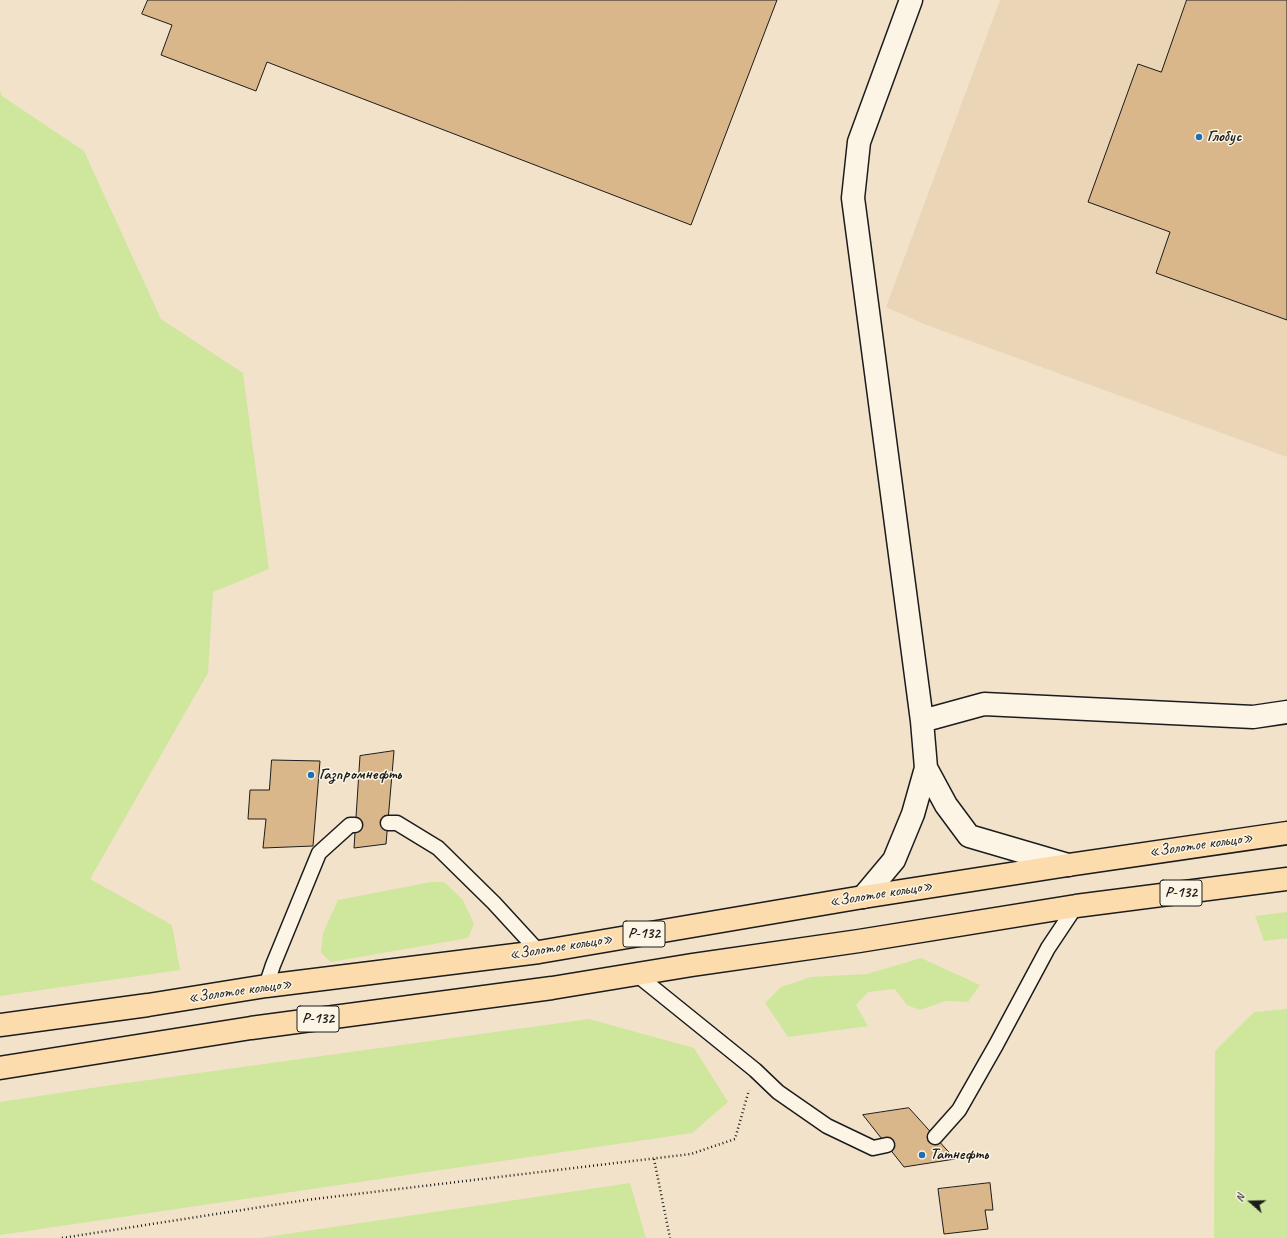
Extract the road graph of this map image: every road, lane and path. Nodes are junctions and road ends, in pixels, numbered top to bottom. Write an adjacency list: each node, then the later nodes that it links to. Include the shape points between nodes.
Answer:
1 (912, 0): 3 (street, via 859,142 853,198)
2 (1287, 712): 3 (street, via 1253,717 984,704)
3 (922, 722): 4 (street)
4 (926, 768): 8 (street, via 946,805 970,836); 10 (street, via 913,814 894,860)
5 (388, 823): 12 (lane, via 398,823 438,848)
6 (355, 825): 14 (lane, via 350,825 319,853)
7 (1287, 833): 8 (highway, «Золотое кольцо» / Р-132)
8 (1068, 865): 10 (highway, «Золотое кольцо» / Р-132)
9 (1287, 879): 11 (highway, Р-132)
10 (863, 897): 12 (highway, «Золотое кольцо» / Р-132)
11 (1076, 906): 13 (highway, Р-132); 18 (lane, via 1048,948 959,1110)
12 (539, 952): 14 (highway, «Золотое кольцо» / Р-132)
13 (636, 974): 16 (highway, Р-132, via 552,988 252,1028); 17 (lane)
14 (266, 986): 15 (highway, «Золотое кольцо» / Р-132)
15 (0, 1025)
16 (0, 1068)
17 (754, 1070): 19 (lane, via 778,1092 827,1126 873,1148); 20 (path, via 735,1139 691,1154)
18 (935, 1137)
19 (887, 1146)
20 (654, 1159): 21 (path, via 306,1200); 22 (path)
21 (62, 1238)
22 (670, 1238)

